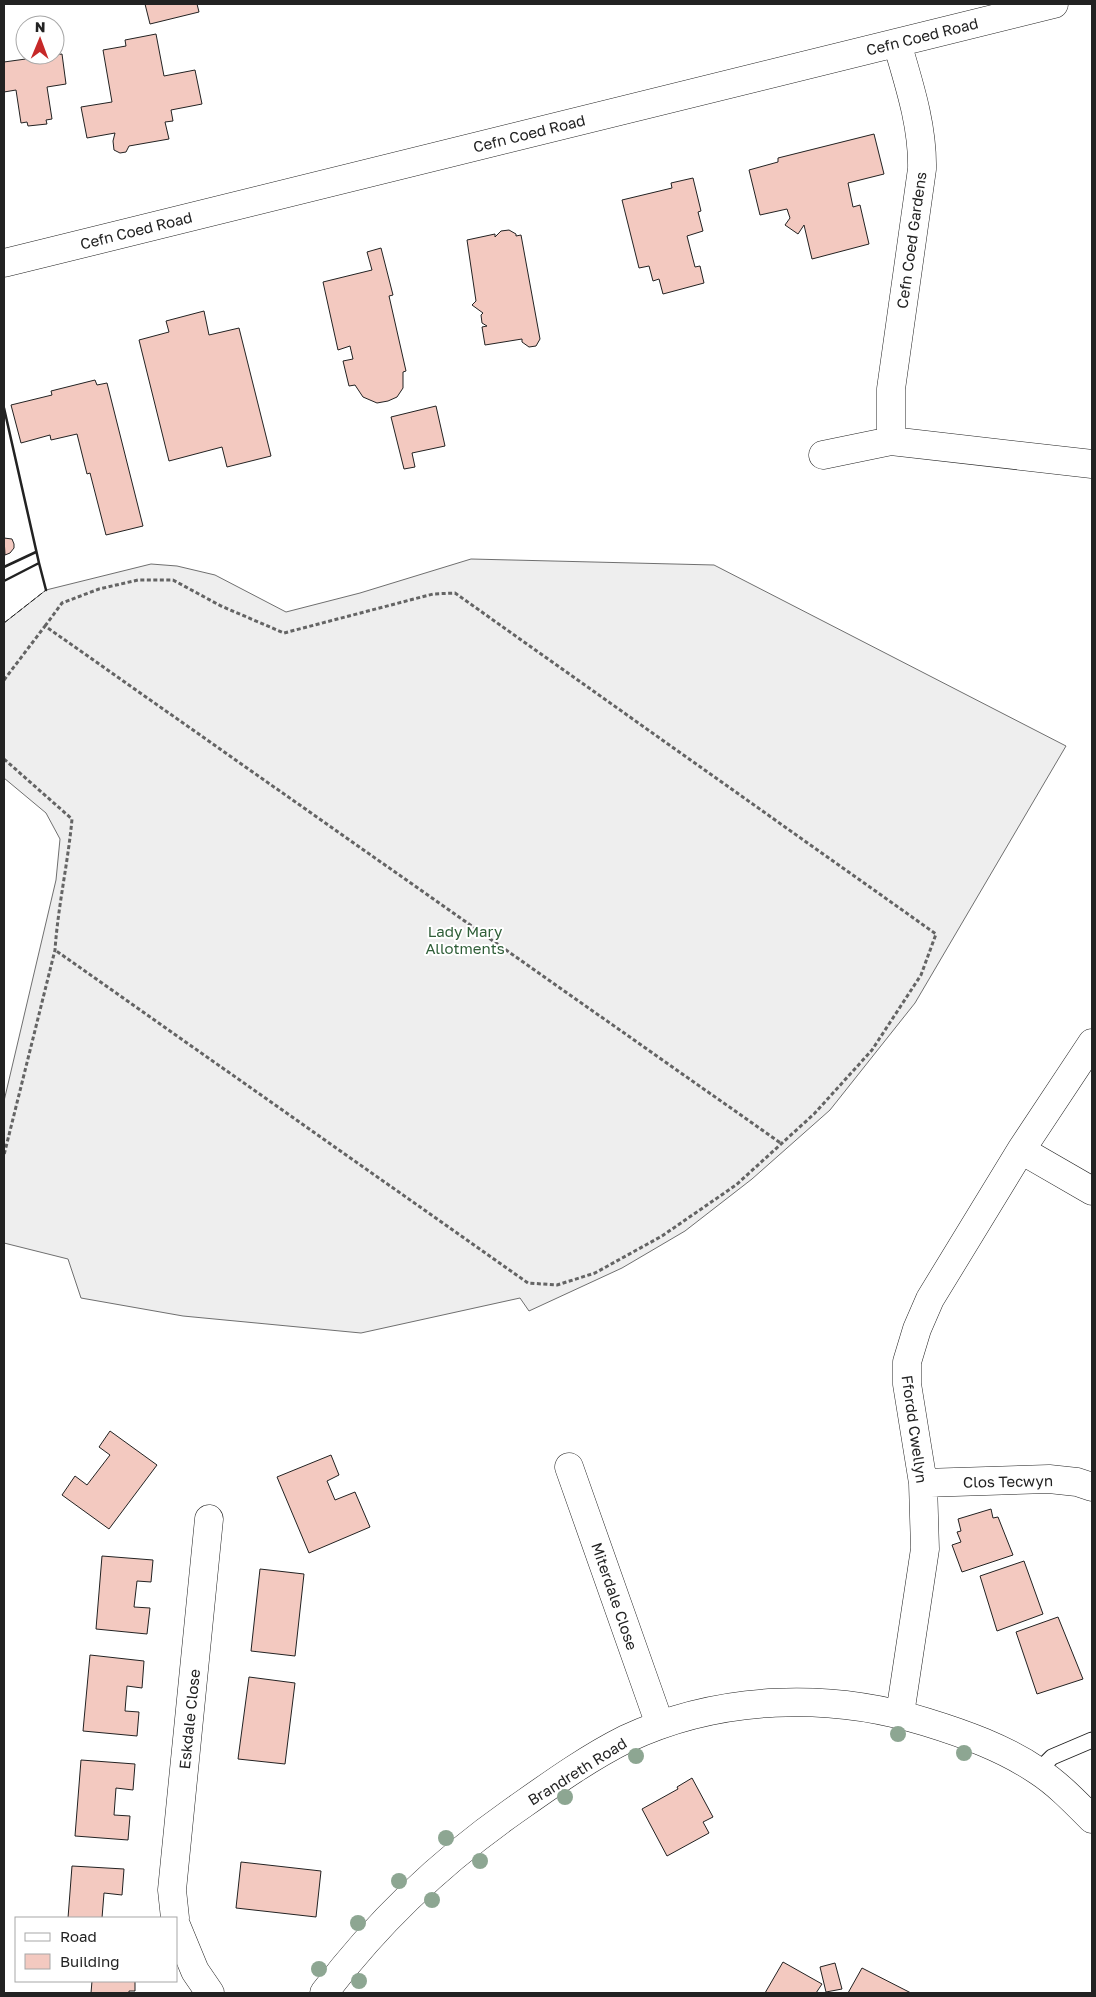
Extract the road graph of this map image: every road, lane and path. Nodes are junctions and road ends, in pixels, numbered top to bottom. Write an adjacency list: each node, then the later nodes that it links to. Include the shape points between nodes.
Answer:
1 (1054, 4): 2 (street, Cefn Coed Road)
2 (897, 43): 3 (street, Cefn Coed Road); 4 (street, Cefn Coed Gardens, via 913,99 922,169 891,389)
3 (4, 263)
4 (891, 441): 5 (street); 6 (street)
5 (823, 455)
6 (1092, 464)
7 (46, 626): 8 (path); 12 (path); 12 (path, via 62,603 138,580 173,580 221,606 284,633 433,594 455,594 464,599 936,934 921,975 872,1050)
8 (4, 680)
9 (4, 759): 10 (path, via 72,819)
10 (55, 950): 12 (path, via 528,1283 556,1285 595,1273 662,1236 736,1185); 14 (path)
11 (1092, 1043): 13 (street, Ffordd Cwellyn)
12 (782, 1144)
13 (1021, 1150): 15 (street); 17 (street, Ffordd Cwellyn, via 930,1298 907,1362 907,1384)
14 (4, 1155)
15 (1092, 1191)
16 (569, 1466): 21 (street, Miterdale Close)
17 (923, 1483): 18 (street, Clos Tecwyn, via 1049,1479); 20 (street, Ffordd Cwellyn, via 925,1549)
18 (1092, 1487)
19 (209, 1520): 25 (street, Eskdale Close, via 172,1890)
20 (900, 1714): 21 (street, Brandreth Road, via 828,1703 755,1704 724,1708); 23 (street, Brandreth Road, via 983,1742)
21 (660, 1726): 28 (street, Brandreth Road, via 596,1755 480,1835 403,1904)
22 (1092, 1740): 23 (lane, via 1052,1757)
23 (1038, 1771): 24 (street, Brandreth Road)
24 (1092, 1819)
25 (175, 1917)
26 (178, 1930): 27 (street, via 195,1971)
27 (210, 1993)
28 (324, 1993)

